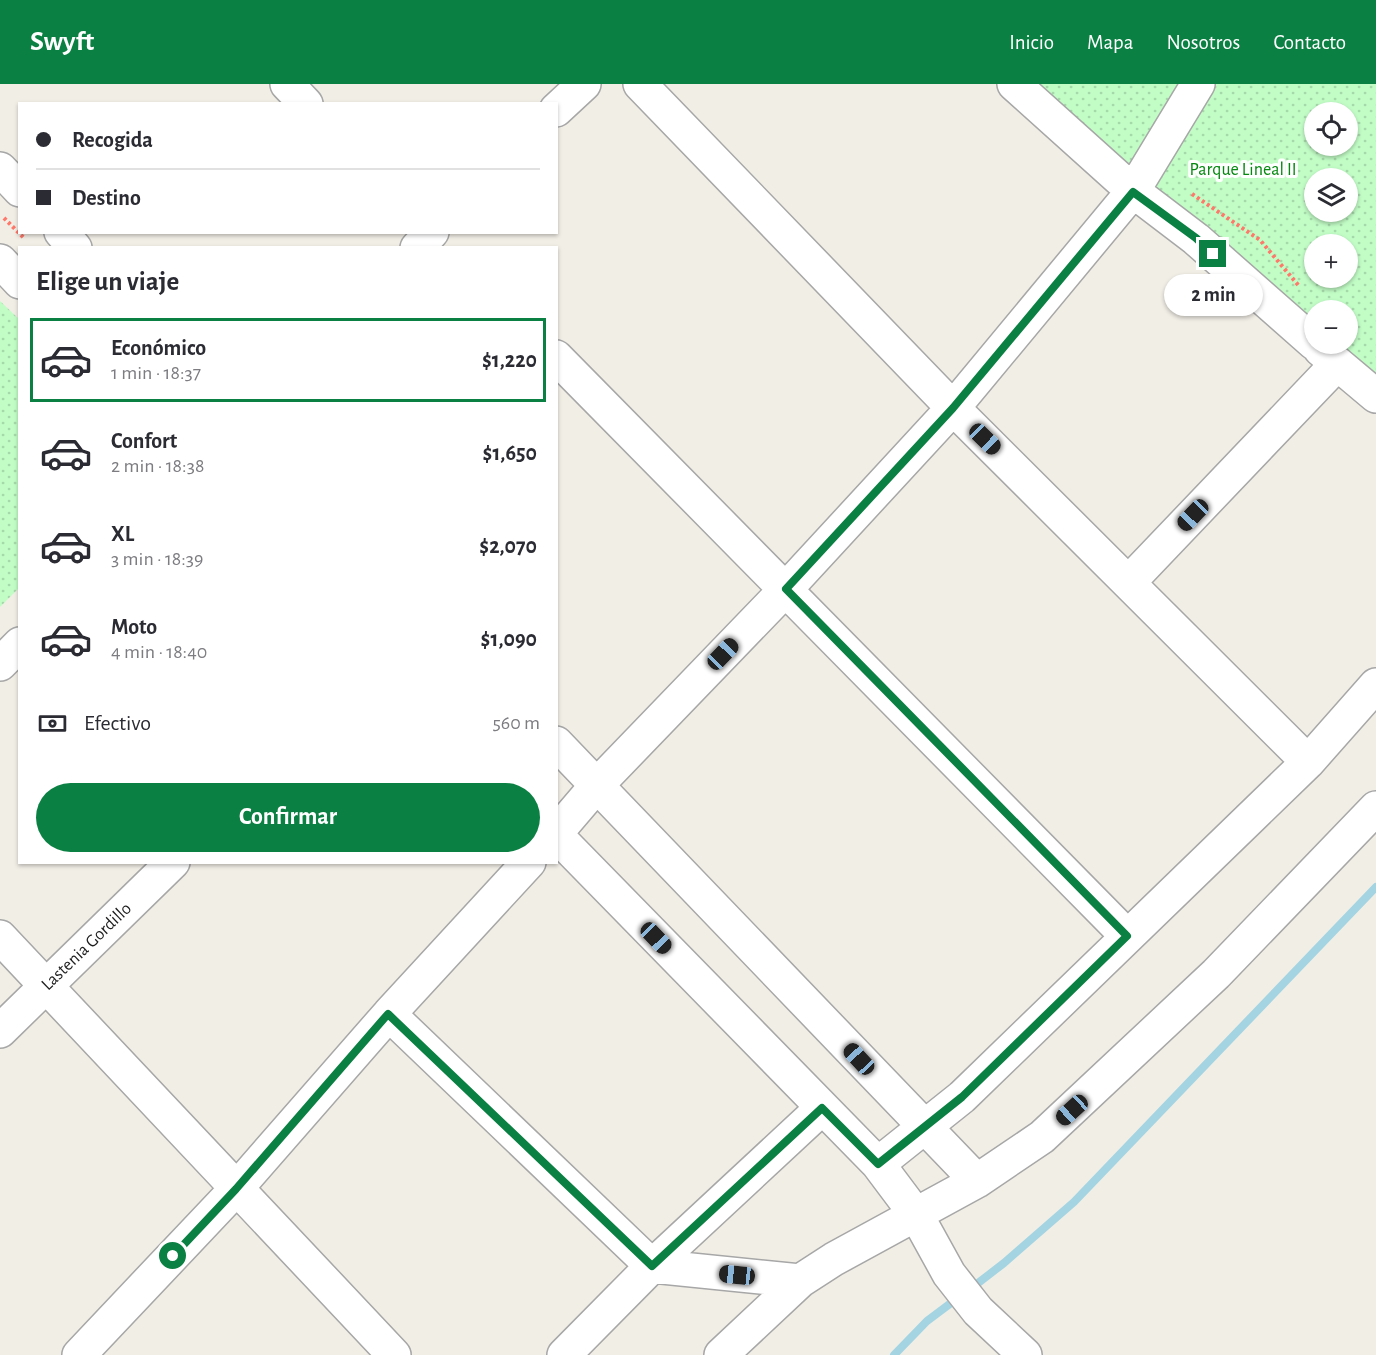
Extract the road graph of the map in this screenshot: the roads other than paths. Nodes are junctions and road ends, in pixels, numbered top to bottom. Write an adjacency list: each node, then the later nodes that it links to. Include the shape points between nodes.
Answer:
1 (286, 84): 6 (street)
2 (584, 84): 7 (street)
3 (640, 84): 24 (street)
4 (1014, 84): 10 (street)
5 (1198, 84): 10 (street)
6 (304, 102)
7 (558, 108)
8 (0, 169): 9 (street)
9 (18, 188)
10 (1133, 192): 19 (street, via 1196,238); 24 (street)
11 (63, 234): 14 (street)
12 (431, 234): 15 (street)
13 (435, 234): 16 (street)
14 (73, 246)
15 (419, 246)
16 (446, 246)
17 (0, 261): 18 (street)
18 (18, 280)
19 (1304, 334)
20 (1319, 354): 25 (street)
21 (1327, 354): 23 (street)
22 (558, 359): 26 (street)
23 (1376, 396)
24 (953, 408): 25 (street); 26 (street)
25 (1129, 582): 31 (street)
26 (786, 589): 32 (street); 38 (street)
27 (18, 646): 28 (street)
28 (0, 664)
29 (1376, 685): 31 (street)
30 (558, 745): 32 (street)
31 (1308, 762): 38 (street)
32 (597, 785): 34 (street); 44 (street)
33 (1376, 808): 46 (street, via 1216,974 1087,1097 1042,1137)
34 (558, 832)
35 (558, 836): 43 (street)
36 (171, 864): 40 (street, Lastenia Gordillo)
37 (528, 864): 41 (street)
38 (1127, 936): 44 (street, via 962,1097)
39 (0, 937): 40 (street)
40 (46, 985): 42 (street, Lastenia Gordillo); 47 (street)
41 (388, 1014): 47 (street); 49 (street)
42 (0, 1030)
43 (822, 1108): 45 (street); 49 (street)
44 (925, 1128): 45 (street); 46 (street)
45 (878, 1164): 48 (street)
46 (977, 1182): 48 (street)
47 (236, 1189): 51 (street); 52 (street)
48 (917, 1216): 50 (street); 55 (street, via 950,1274 978,1311)
49 (652, 1266): 50 (street); 53 (street)
50 (800, 1281): 54 (street)
51 (79, 1355)
52 (394, 1355)
53 (564, 1355)
54 (721, 1355)
55 (1025, 1355)

